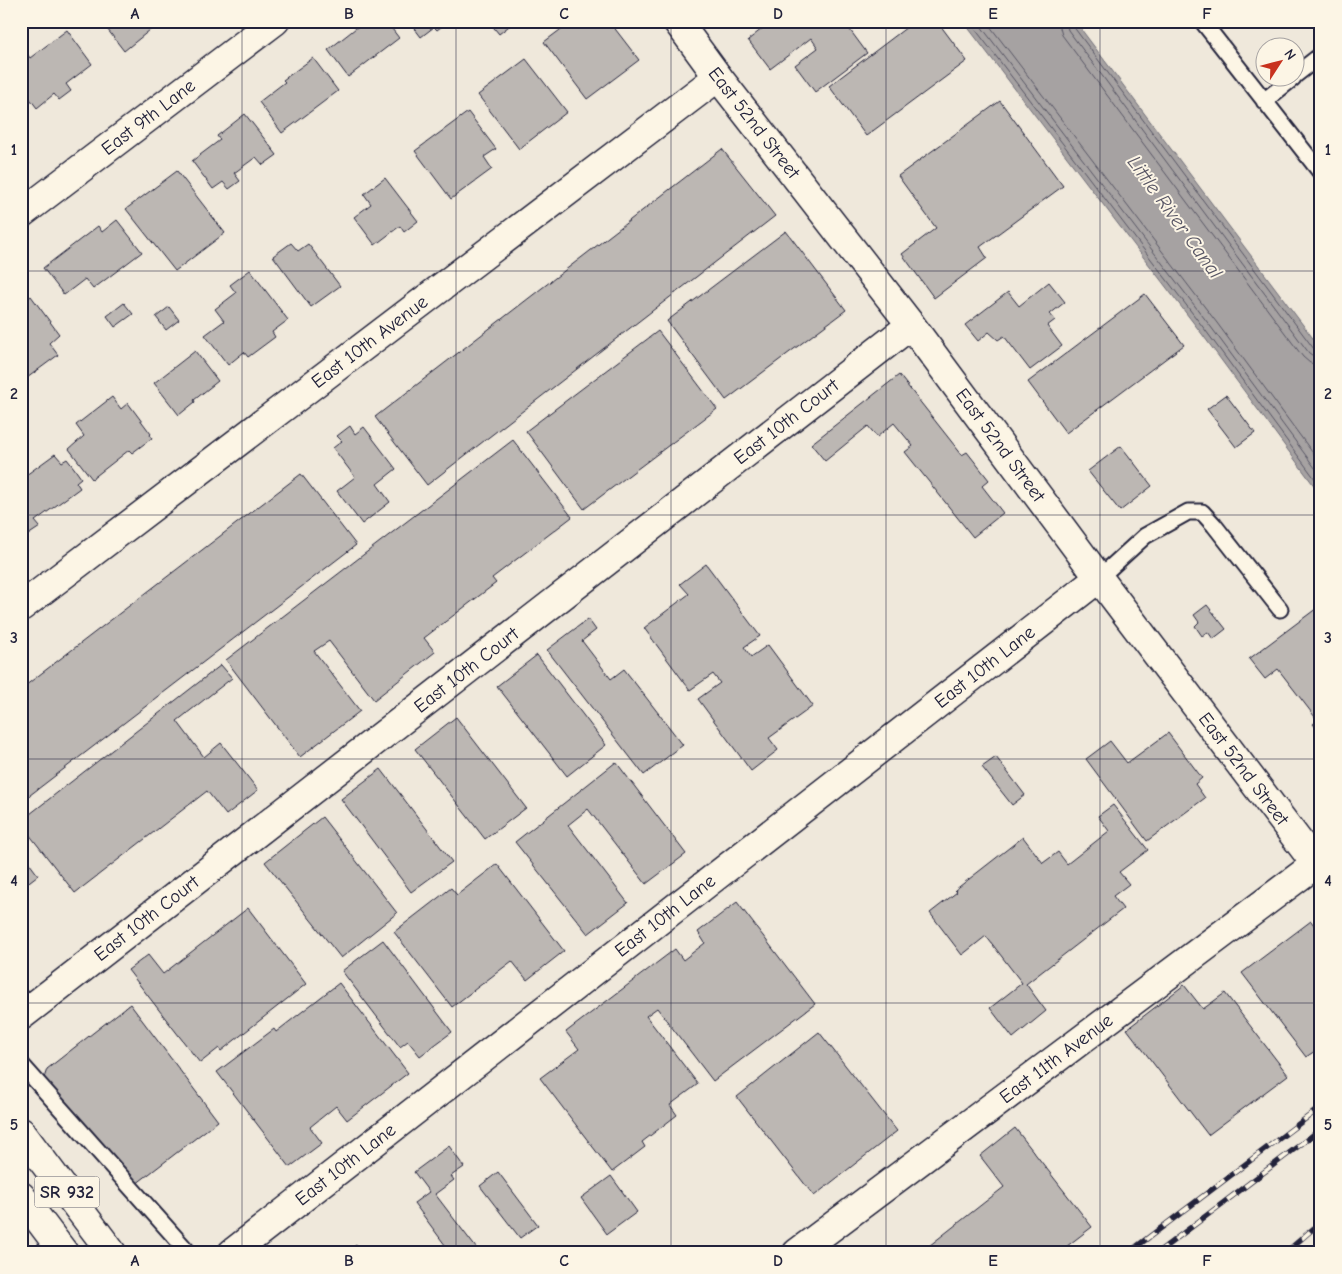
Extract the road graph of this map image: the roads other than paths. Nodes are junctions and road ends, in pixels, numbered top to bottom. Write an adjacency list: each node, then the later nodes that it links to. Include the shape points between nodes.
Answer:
1 (275, 21): 10 (street, East 9th Lane)
2 (677, 21): 6 (street, East 52nd Street)
3 (1202, 21): 8 (lane)
4 (1321, 55): 5 (lane)
5 (1304, 69)
6 (718, 77): 11 (street, East 52nd Street); 13 (street, East 10th Avenue)
7 (1280, 88): 8 (lane)
8 (1264, 100): 9 (lane)
9 (1321, 173)
10 (21, 214)
11 (911, 325): 12 (street, East 52nd Street); 16 (street, East 10th Court)
12 (1098, 578): 14 (lane, via 1145,536 1188,512 1202,512); 15 (street, East 52nd Street); 23 (street, East 10th Lane)
13 (21, 607)
14 (1280, 609)
15 (1318, 868): 24 (street, East 11th Avenue)
16 (21, 1016)
17 (21, 1064): 22 (lane)
18 (21, 1132): 21 (street, SR 932)
19 (21, 1196): 20 (street, SR 932)
20 (64, 1253)
21 (112, 1253)
22 (189, 1253)
23 (232, 1253)
24 (797, 1253)

